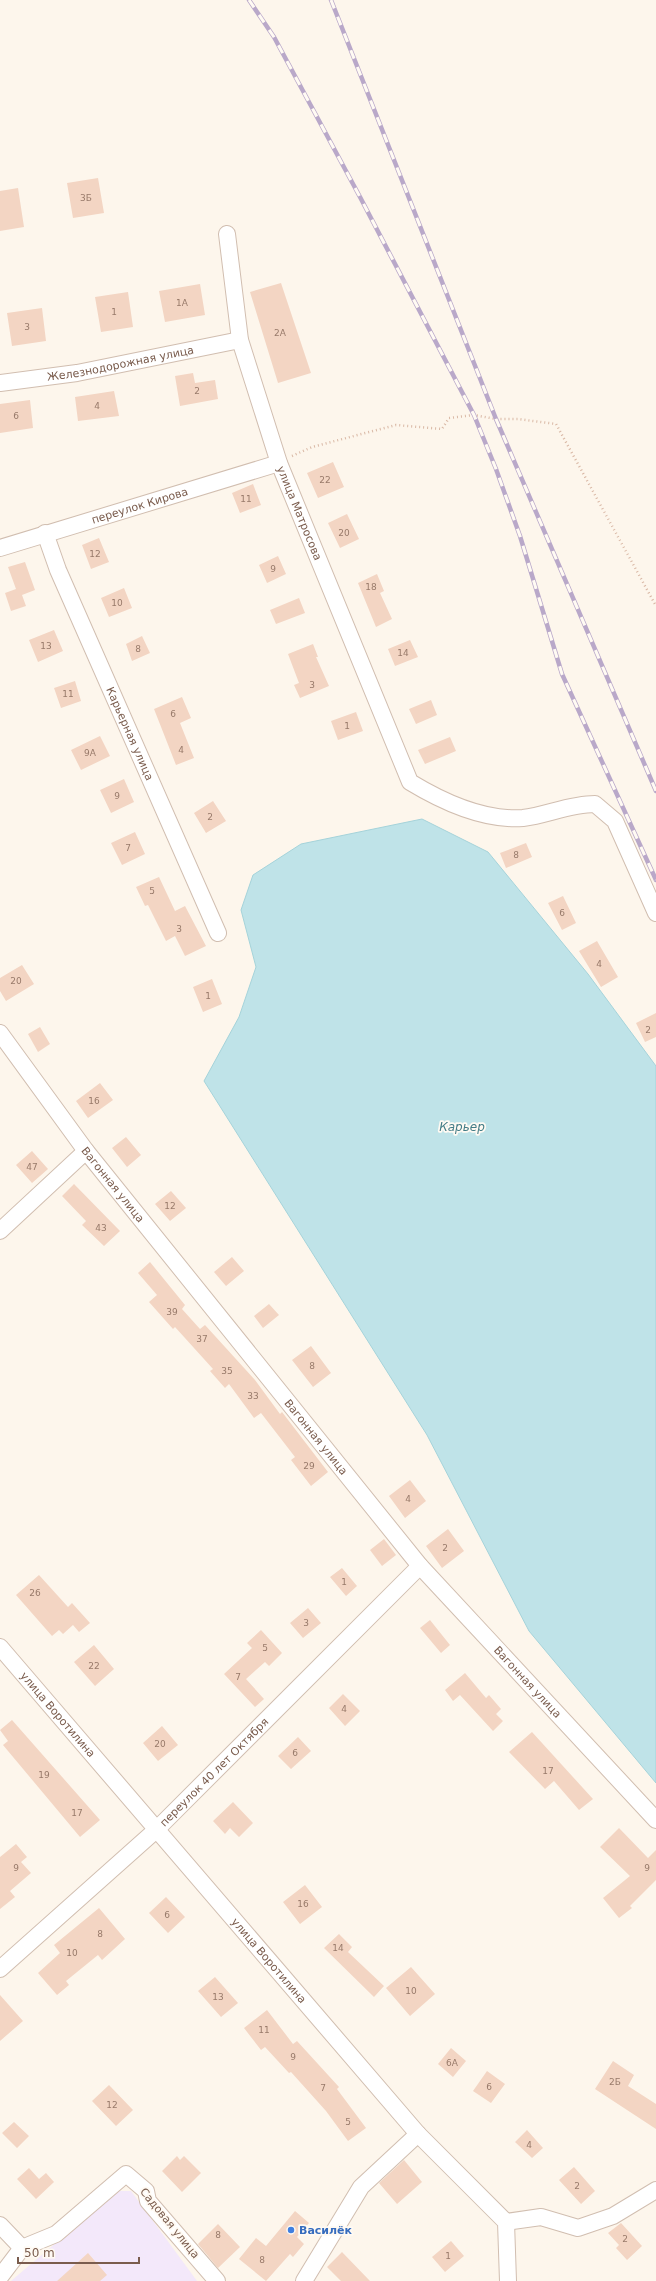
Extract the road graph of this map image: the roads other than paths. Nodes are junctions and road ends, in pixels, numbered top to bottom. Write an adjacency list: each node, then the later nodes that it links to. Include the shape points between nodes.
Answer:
1 (227, 234): 2 (street, улица Матросова)
2 (240, 340): 3 (street, Железнодорожная улица, via 77,373); 4 (street, улица Матросова)
3 (0, 383)
4 (279, 463): 5 (street, переулок Кирова); 7 (street, улица Матросова, via 410,782 464,809 495,816 523,818 578,804 595,804 615,821)
5 (45, 533): 6 (street, переулок Кирова); 8 (street, Карьерная улица, via 58,570)
6 (0, 548)
7 (656, 913)
8 (218, 933)
9 (0, 1033): 10 (street, Вагонная улица)
10 (86, 1151): 11 (street); 12 (street, Вагонная улица)
11 (0, 1231)
12 (420, 1566): 14 (street, Вагонная улица); 15 (street, переулок 40 лет Октября)
13 (0, 1647): 15 (street, улица Воротилина)
14 (656, 1820)
15 (156, 1830): 16 (street, переулок 40 лет Октября); 17 (street, улица Воротилина)
16 (0, 1969)
17 (418, 2134): 19 (street, улица Воротилина); 24 (street, via 361,2187)
18 (656, 2190): 19 (street, via 613,2216 578,2228 541,2217)
19 (506, 2222): 25 (street)
20 (0, 2225): 21 (street)
21 (22, 2248): 22 (street); 23 (street, Садовая улица, via 56,2234 126,2174 146,2191 148,2200)
22 (0, 2277)
23 (217, 2281)
24 (304, 2281)
25 (508, 2281)

